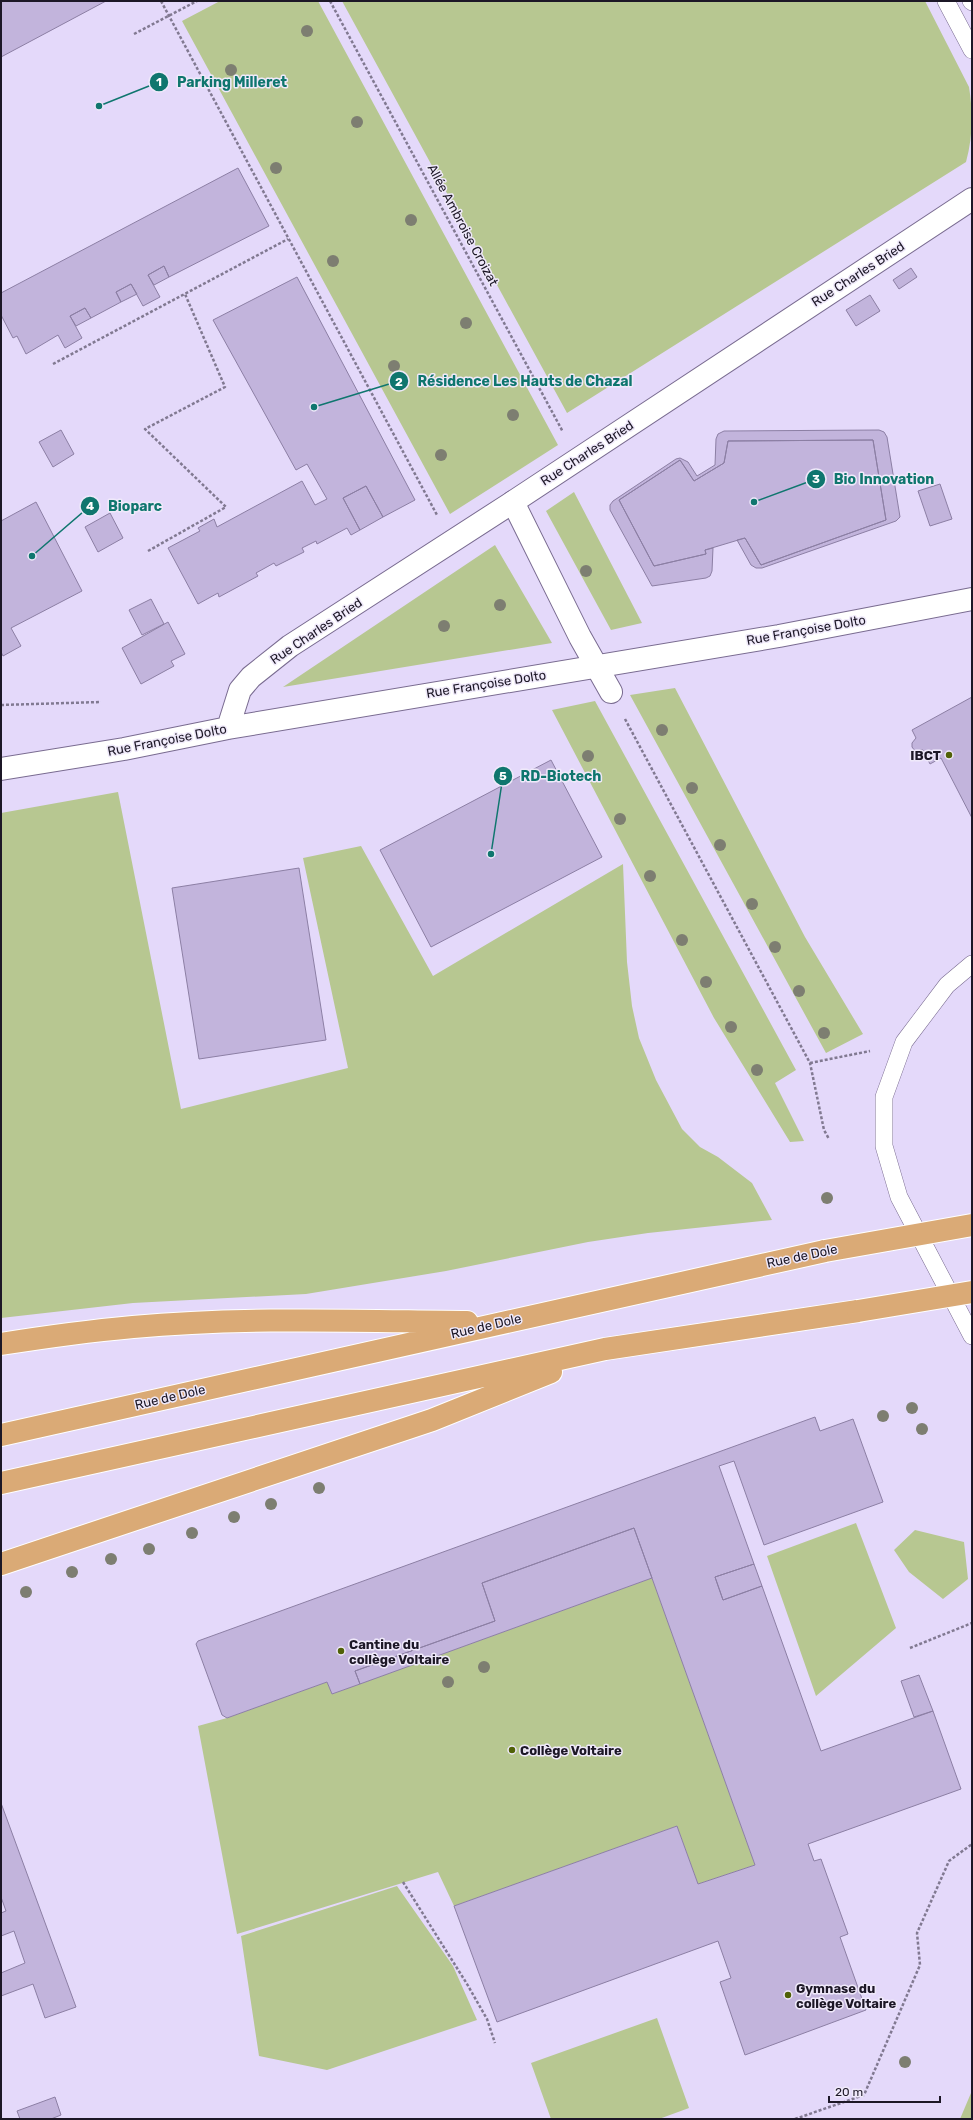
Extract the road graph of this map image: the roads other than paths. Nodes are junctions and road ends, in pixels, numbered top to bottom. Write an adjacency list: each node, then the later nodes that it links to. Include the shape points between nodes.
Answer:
1 (946, 1): 2 (lane)
2 (972, 50)
3 (972, 199): 4 (street, Rue Charles Bried)
4 (513, 502): 6 (street); 8 (street, Rue Charles Bried, via 290,646 251,677 240,690)
5 (972, 599): 6 (street, Rue Françoise Dolto, via 779,636)
6 (597, 666): 7 (street); 8 (street, Rue Françoise Dolto)
7 (611, 692)
8 (228, 728): 9 (street, Rue Françoise Dolto, via 124,749)
9 (1, 769)
10 (972, 964): 14 (lane, via 948,985 904,1042 884,1097 884,1146 899,1197)
11 (972, 1225): 13 (main road, Rue de Dole, bridge, via 825,1250)
12 (972, 1292): 16 (main road, bridge)
13 (504, 1322): 15 (main road, via 246,1322 135,1327); 17 (main road, Rue de Dole)
14 (972, 1336)
15 (1, 1344)
16 (606, 1349): 18 (main road); 19 (main road, via 432,1420)
17 (1, 1435)
18 (1, 1483)
19 (1, 1564)

